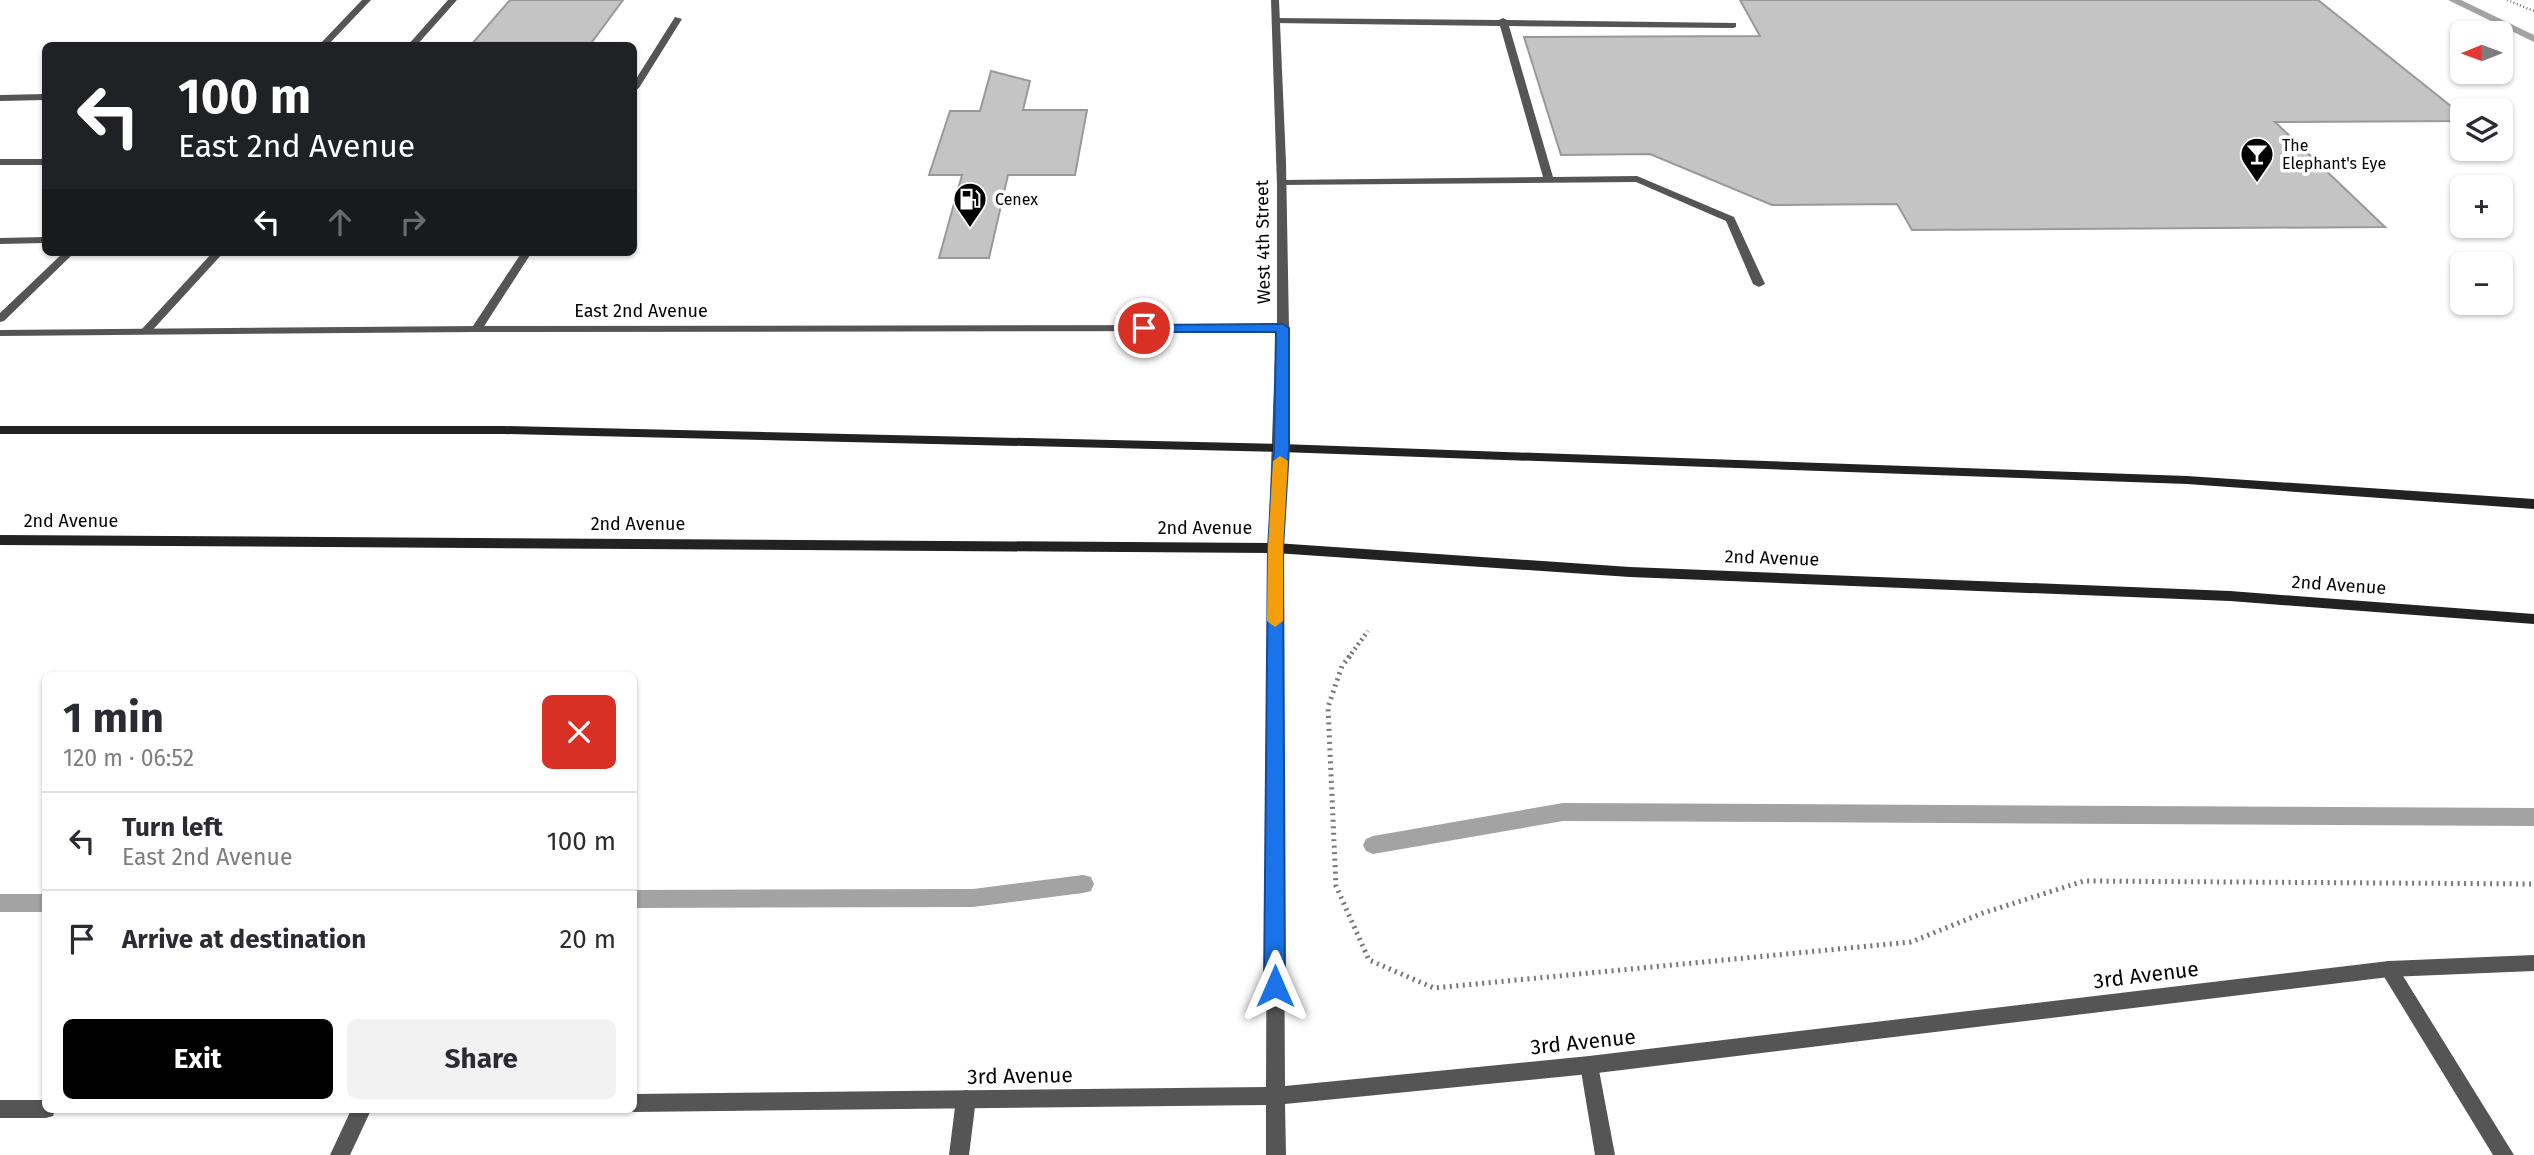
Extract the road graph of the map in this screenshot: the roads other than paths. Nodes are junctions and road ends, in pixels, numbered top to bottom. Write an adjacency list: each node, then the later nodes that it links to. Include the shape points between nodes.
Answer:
1 (367, 0): 8 (street)
2 (453, 0): 9 (street)
3 (1275, 0): 5 (street, West 4th Street)
4 (678, 19): 10 (street)
5 (1275, 21): 6 (street); 16 (street, West 4th Street)
6 (1503, 21): 7 (street); 15 (street)
7 (1733, 25)
8 (325, 42)
9 (415, 42)
10 (637, 83)
11 (42, 97): 12 (street)
12 (0, 98)
13 (0, 162): 14 (street)
14 (42, 162)
15 (1549, 180): 16 (street); 22 (street, via 1637,179 1730,219)
16 (1282, 183): 24 (street, West 4th Street)
17 (42, 240): 18 (street)
18 (0, 241)
19 (65, 256): 23 (street)
20 (215, 256): 26 (street)
21 (524, 256): 25 (street)
22 (1759, 284)
23 (0, 319)
24 (1283, 328): 25 (street, East 2nd Avenue); 29 (street, West 4th Street)
25 (477, 329): 26 (street, East 2nd Avenue)
26 (145, 331): 27 (street, East 2nd Avenue)
27 (0, 333)
28 (0, 430): 29 (main road, via 504,430)
29 (1281, 448): 30 (main road, via 2187,480); 32 (street, West 4th Street)
30 (2534, 505)
31 (0, 540): 32 (main road, 2nd Avenue)
32 (1275, 548): 33 (main road, 2nd Avenue, via 1630,572 2230,596); 37 (street, West 4th Street)
33 (2534, 619)
34 (2534, 963): 35 (street, 3rd Avenue)
35 (2389, 969): 36 (street, 3rd Avenue); 47 (street)
36 (1589, 1065): 37 (street, 3rd Avenue); 46 (street)
37 (1275, 1096): 38 (street, 3rd Avenue); 45 (street, West 4th Street)
38 (966, 1099): 39 (street, 3rd Avenue); 44 (street)
39 (637, 1103)
40 (0, 1109): 41 (street)
41 (42, 1109)
42 (360, 1113): 43 (street)
43 (340, 1155)
44 (959, 1155)
45 (1276, 1155)
46 (1605, 1155)
47 (2504, 1155)

